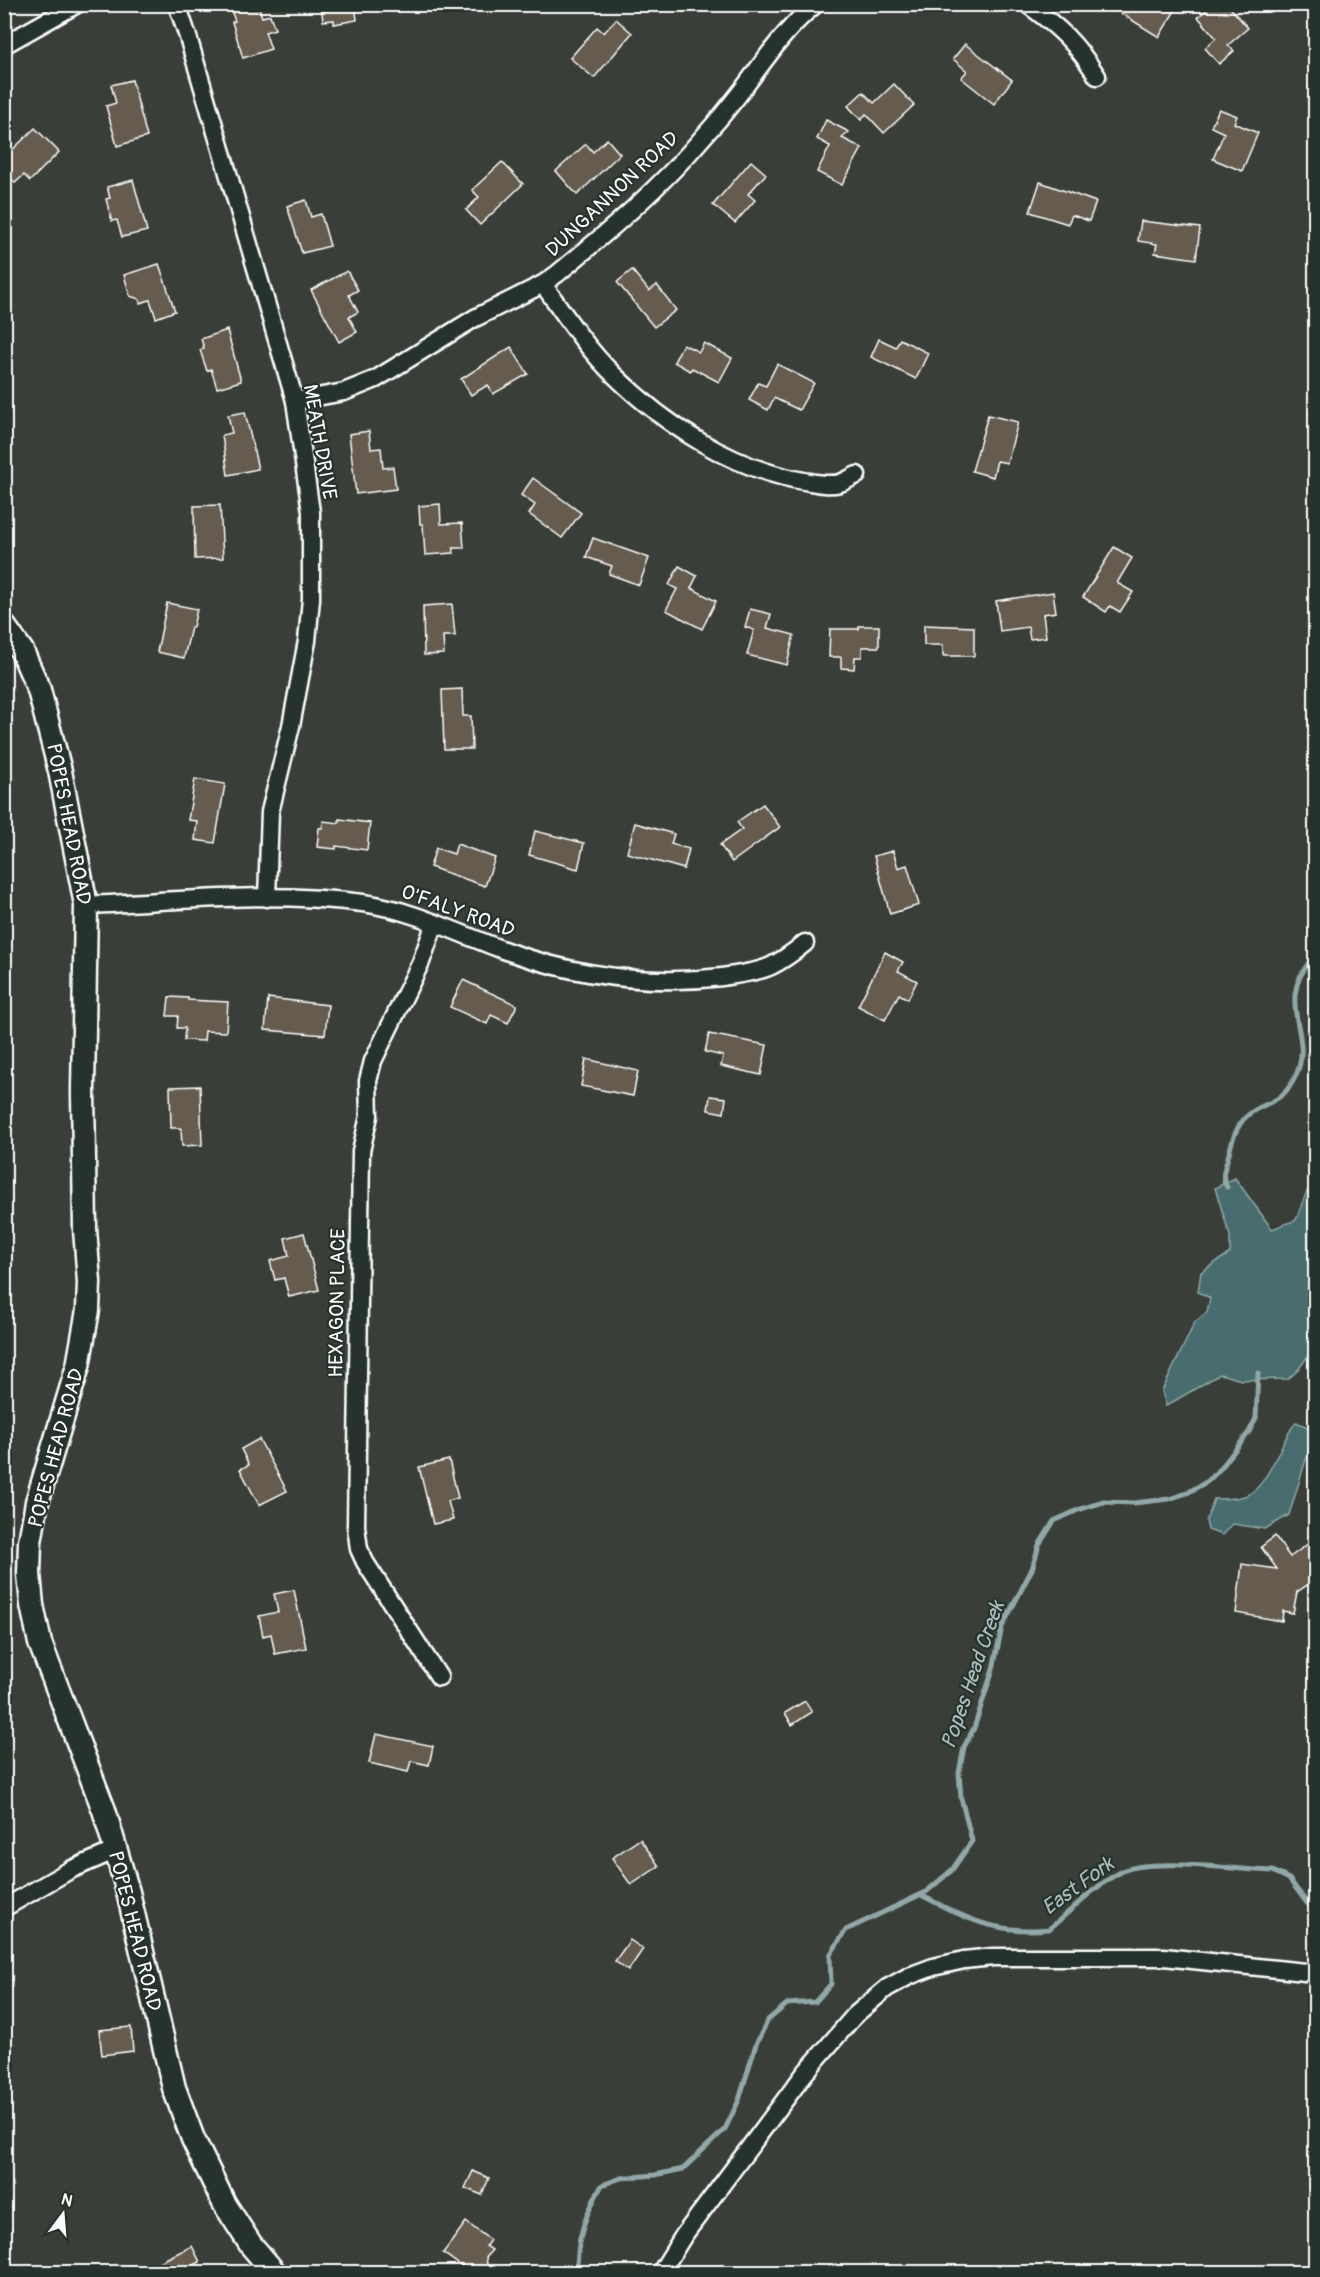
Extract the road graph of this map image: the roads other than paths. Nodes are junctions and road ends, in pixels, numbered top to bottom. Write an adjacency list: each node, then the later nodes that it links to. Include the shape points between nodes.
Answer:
1 (77, 4): 5 (street)
2 (177, 4): 8 (street, MEATH DRIVE)
3 (816, 4): 7 (street, DUNGANNON ROAD, via 794,23 708,131 648,195)
4 (1028, 4): 6 (street, via 1066,34)
5 (4, 45)
6 (1097, 76)
7 (543, 284): 8 (street, DUNGANNON ROAD, via 476,318 376,379 344,392); 9 (street, via 612,374 650,408 689,435 743,462 796,480 826,485)
8 (295, 401): 11 (street, MEATH DRIVE, via 311,512 311,599 299,688 270,812)
9 (857, 475)
10 (4, 626): 12 (street, POPES HEAD ROAD, via 22,651 39,690 60,771)
11 (267, 898): 12 (street, O'FALY ROAD); 13 (street, O'FALY ROAD, via 364,903)
12 (86, 905): 16 (street, POPES HEAD ROAD, via 83,1091 88,1310 78,1366 37,1502 29,1574 40,1643 104,1810)
13 (435, 923): 14 (street, O'FALY ROAD, via 553,966 640,981 749,973 770,967); 15 (street, HEXAGON PLACE, via 421,962 373,1061 368,1082 369,1116 361,1151 356,1526 365,1562)
14 (805, 944)
15 (439, 1677)
16 (114, 1851): 17 (street, via 70,1870); 19 (street, POPES HEAD ROAD, via 128,1892 174,2088 224,2203)
17 (4, 1908)
18 (1305, 1972): 20 (street, via 1164,1957 1005,1957 964,1960 909,1976 855,2015 805,2073 684,2235)
19 (274, 2272)
20 (661, 2272)

